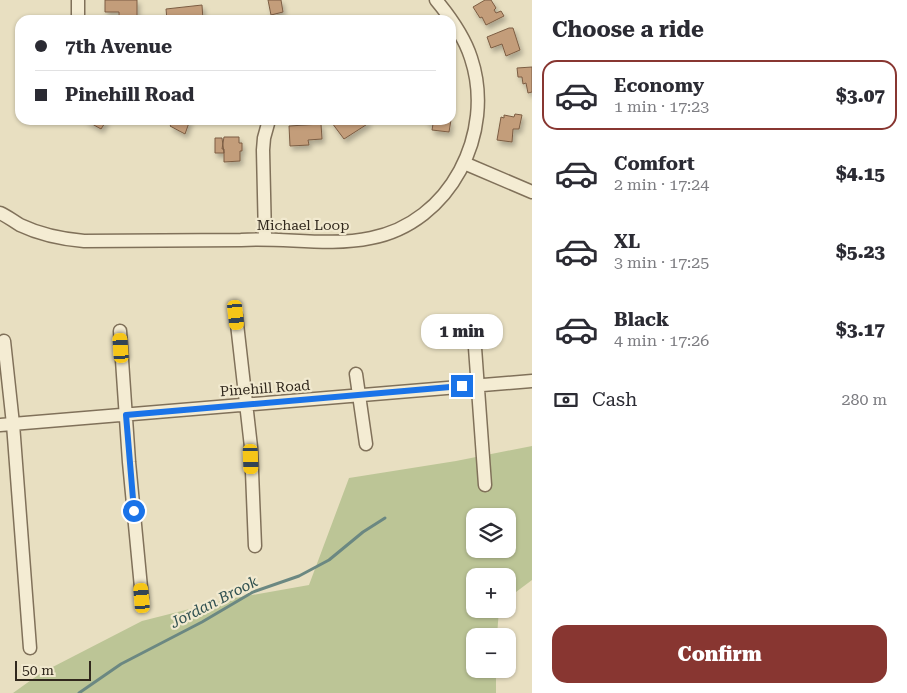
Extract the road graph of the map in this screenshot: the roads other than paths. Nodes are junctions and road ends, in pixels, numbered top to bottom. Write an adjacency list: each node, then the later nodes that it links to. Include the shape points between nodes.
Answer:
1 (78, 0): 3 (street)
2 (436, 0): 4 (street, Michael Loop)
3 (78, 15)
4 (448, 15)
5 (456, 27): 7 (street, Michael Loop, via 472,59 478,94 477,123)
6 (268, 125): 10 (street, via 263,150)
7 (464, 163): 8 (street); 10 (street, Michael Loop, via 451,186 432,206 420,217 391,232 371,238 339,241 298,242)
8 (532, 192)
9 (0, 213): 10 (street, Michael Loop, via 42,234 84,241)
10 (265, 238)
11 (236, 315): 19 (street)
12 (120, 331): 20 (street)
13 (474, 334): 17 (street)
14 (4, 341): 21 (street)
15 (356, 374): 18 (street)
16 (532, 381): 17 (street, Pinehill Road)
17 (478, 385): 18 (street, Pinehill Road); 23 (street)
18 (359, 395): 19 (street, Pinehill Road); 22 (street)
19 (246, 404): 20 (street, Pinehill Road); 24 (street)
20 (126, 415): 21 (street, Pinehill Road); 25 (street)
21 (6, 424): 26 (street)
22 (366, 444)
23 (485, 485)
24 (255, 546)
25 (142, 598)
26 (30, 648)

